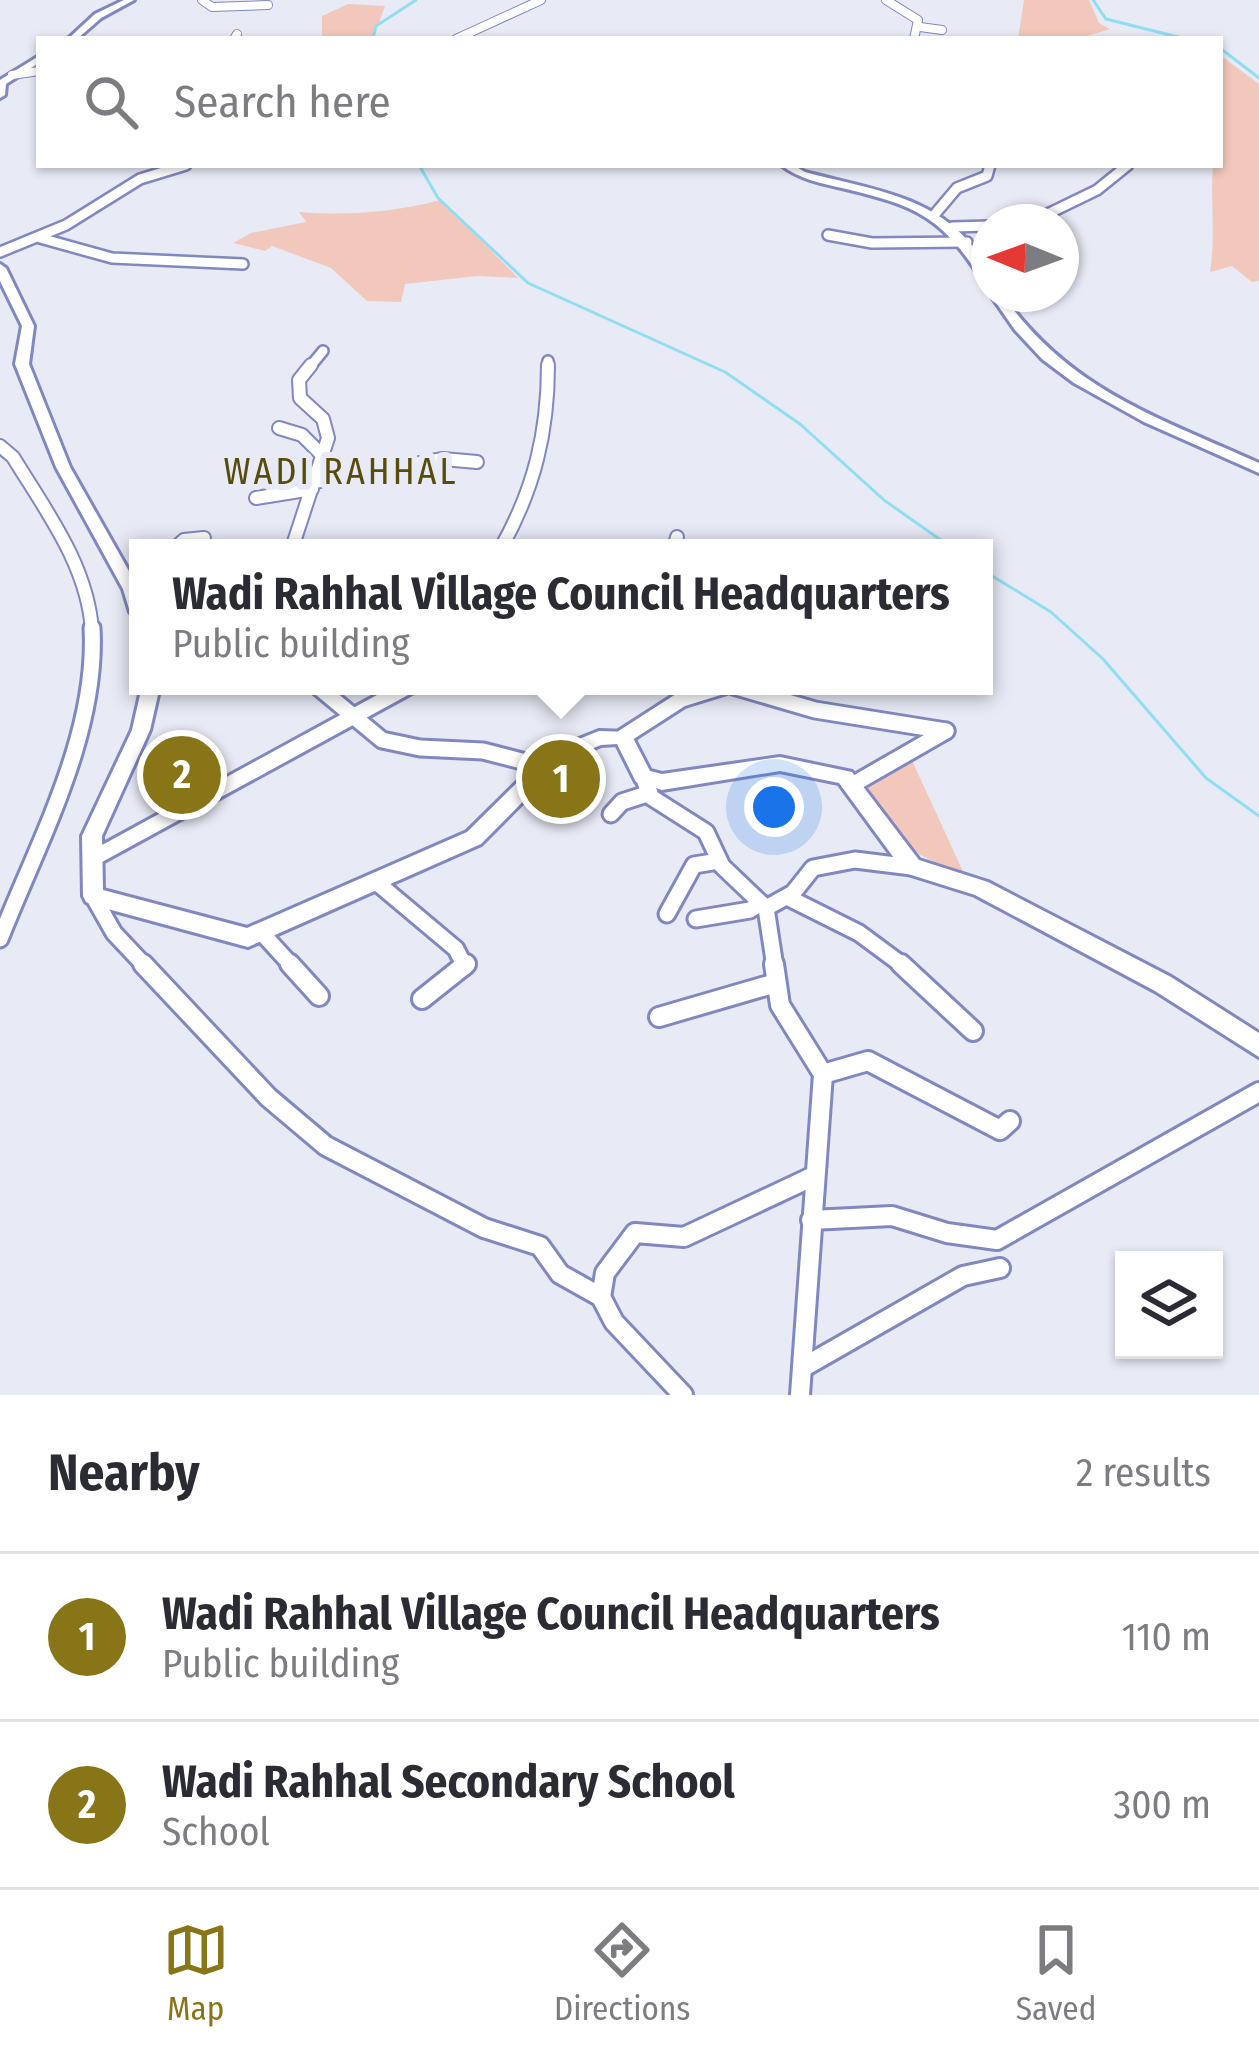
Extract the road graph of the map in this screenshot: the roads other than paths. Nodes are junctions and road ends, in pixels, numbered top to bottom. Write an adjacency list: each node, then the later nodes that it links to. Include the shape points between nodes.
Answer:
1 (130, 0): 9 (street)
2 (199, 0): 3 (street); 6 (street, via 212,7)
3 (212, 0)
4 (541, 0): 10 (street)
5 (886, 0): 7 (street)
6 (268, 5)
7 (920, 27): 8 (street); 11 (street)
8 (942, 30)
9 (75, 36)
10 (463, 36)
11 (916, 36)
12 (36, 61): 14 (street)
13 (36, 72): 14 (street)
14 (3, 84)
15 (176, 168): 24 (street, via 140,179)
16 (791, 168): 20 (street)
17 (989, 168): 20 (street)
18 (1124, 168): 19 (street)
19 (1068, 204)
20 (935, 214): 22 (street)
21 (971, 226): 22 (street)
22 (952, 227): 25 (street)
23 (828, 235): 25 (street)
24 (40, 238): 27 (street); 28 (street, via 133,260)
25 (967, 242): 26 (street)
26 (971, 249)
27 (0, 252)
28 (243, 264)
29 (0, 268): 44 (street, via 28,326 22,364 62,467)
30 (1010, 312): 37 (street, via 1083,386)
31 (323, 351): 35 (street, via 299,380 300,398 328,427)
32 (548, 362): 43 (street, via 543,462)
33 (279, 428): 35 (street, via 302,435)
34 (0, 446): 66 (street, via 70,556 91,613 93,646 85,709)
35 (322, 455): 38 (street)
36 (477, 462): 38 (street, via 443,459)
37 (1259, 468)
38 (313, 485): 39 (street); 42 (street)
39 (256, 498)
40 (204, 538): 41 (street)
41 (194, 539)
42 (295, 539)
43 (505, 539)
44 (129, 576)
45 (149, 695): 56 (street, via 92,836)
46 (328, 695): 50 (street)
47 (393, 695): 50 (street)
48 (683, 695): 51 (street)
49 (768, 695): 54 (street, via 946,731)
50 (355, 716): 52 (street, via 382,740); 56 (street)
51 (623, 737): 52 (street, via 598,738); 53 (street)
52 (544, 767): 59 (street, via 474,838)
53 (646, 785): 54 (street, via 780,764); 55 (street); 57 (street, via 706,832)
54 (852, 785): 58 (street)
55 (611, 814)
56 (92, 859): 60 (street)
57 (719, 861): 62 (street); 63 (street, via 694,865)
58 (912, 867): 61 (street, via 855,860 813,868); 72 (street, via 981,888 1163,984)
59 (375, 881): 65 (street); 69 (street, via 467,966)
60 (94, 896): 65 (street, via 248,938); 79 (street, via 114,933 174,1001 326,1146 484,1228 540,1246 560,1274)
61 (787, 897): 62 (street); 71 (street, via 859,933)
62 (763, 906): 64 (street); 67 (street)
63 (667, 914)
64 (696, 919)
65 (261, 932): 68 (street)
66 (0, 939)
67 (776, 983): 70 (street); 73 (street, via 780,1005)
68 (319, 996)
69 (422, 999)
70 (659, 1017)
71 (973, 1031)
72 (1259, 1046)
73 (823, 1074): 75 (street, via 868,1061 1000,1130); 76 (street)
74 (1259, 1092): 77 (street, via 997,1240 892,1216)
75 (1010, 1121)
76 (814, 1176): 77 (street); 79 (street, via 684,1237 635,1233 605,1273)
77 (812, 1220): 80 (street)
78 (1000, 1268): 80 (street, via 963,1276)
79 (601, 1298): 81 (street)
80 (802, 1368): 82 (street)
81 (682, 1395)
82 (800, 1395)

